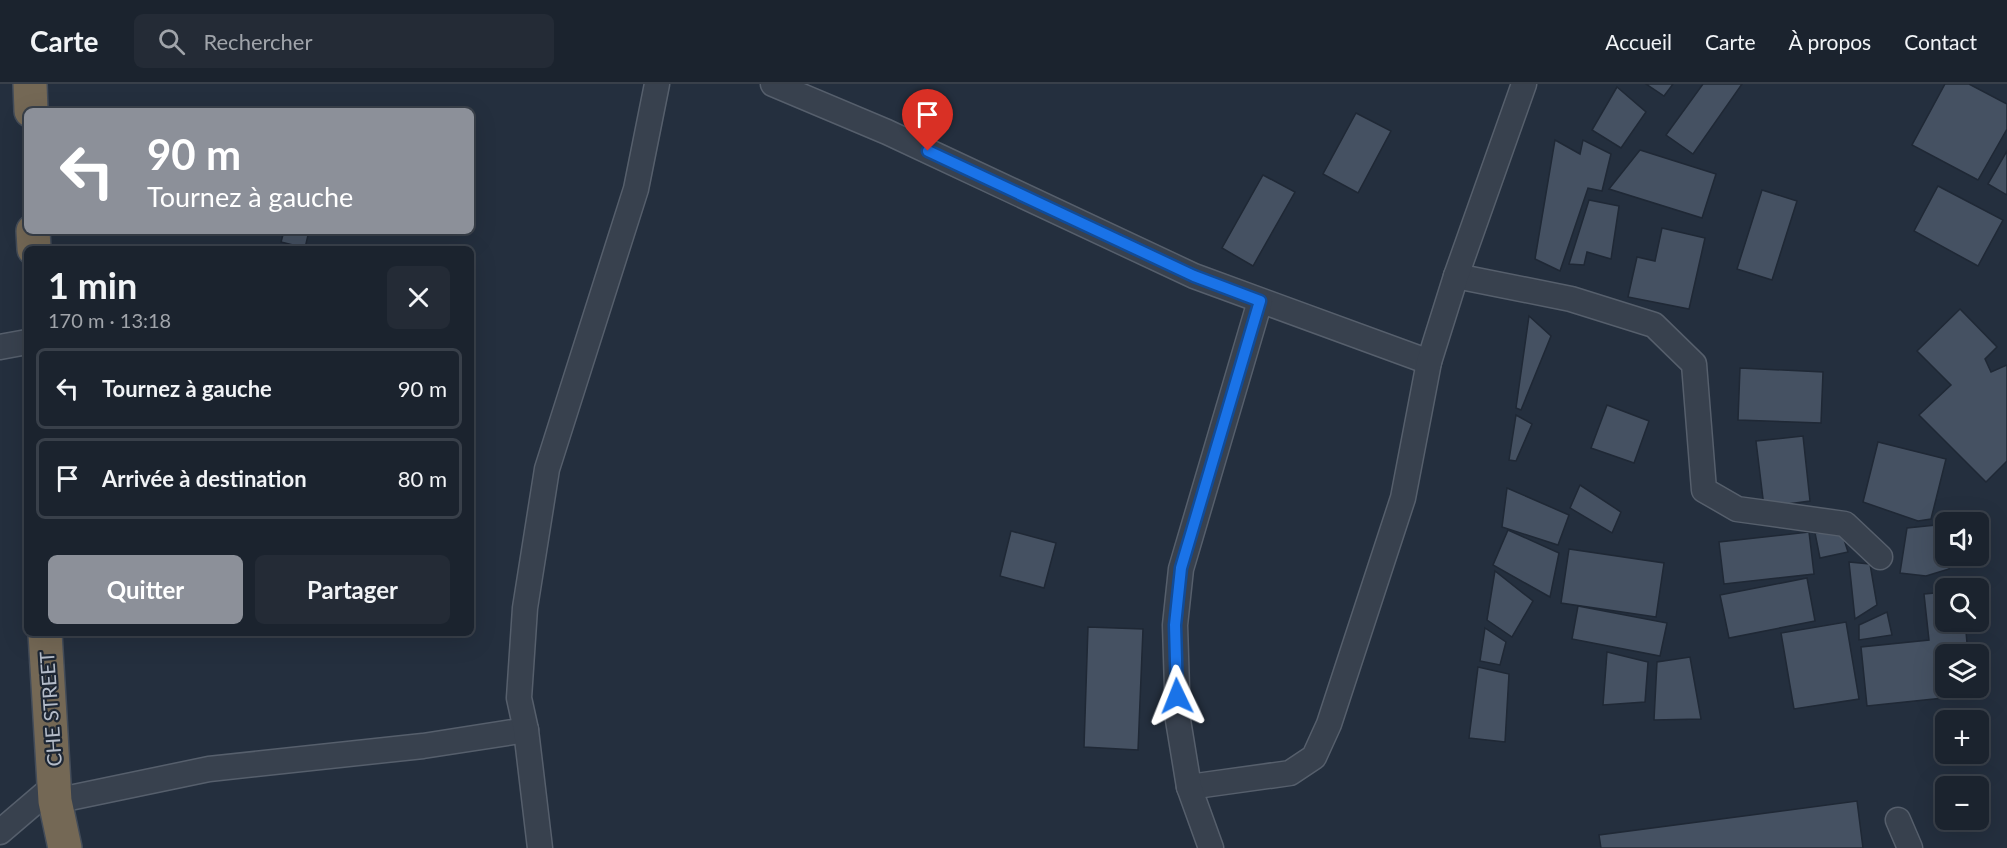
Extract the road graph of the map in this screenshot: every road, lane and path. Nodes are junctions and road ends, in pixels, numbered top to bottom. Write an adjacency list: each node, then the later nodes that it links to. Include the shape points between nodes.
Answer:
1 (30, 84): 5 (highway)
2 (657, 84): 13 (street, via 636,189 547,469 525,608 519,698)
3 (773, 84): 7 (street, via 887,132 1194,276)
4 (1524, 84): 6 (street)
5 (31, 108)
6 (1456, 276): 10 (street); 11 (street, via 1571,299 1654,325 1694,364 1704,490 1737,508 1845,524)
7 (1260, 301): 10 (street); 14 (street, via 1181,568 1175,625 1178,720)
8 (24, 343): 9 (street)
9 (0, 347)
10 (1429, 362): 14 (street, via 1403,498 1329,724 1314,757 1290,773)
11 (1880, 557)
12 (45, 636): 15 (highway, CHE STREET)
13 (526, 730): 15 (street, via 423,746 209,769); 19 (street)
14 (1189, 788): 20 (street)
15 (55, 793): 17 (street); 18 (highway, CHE STREET)
16 (1898, 820): 21 (street)
17 (0, 832)
18 (64, 848)
19 (540, 848)
20 (1211, 848)
21 (1910, 848)

